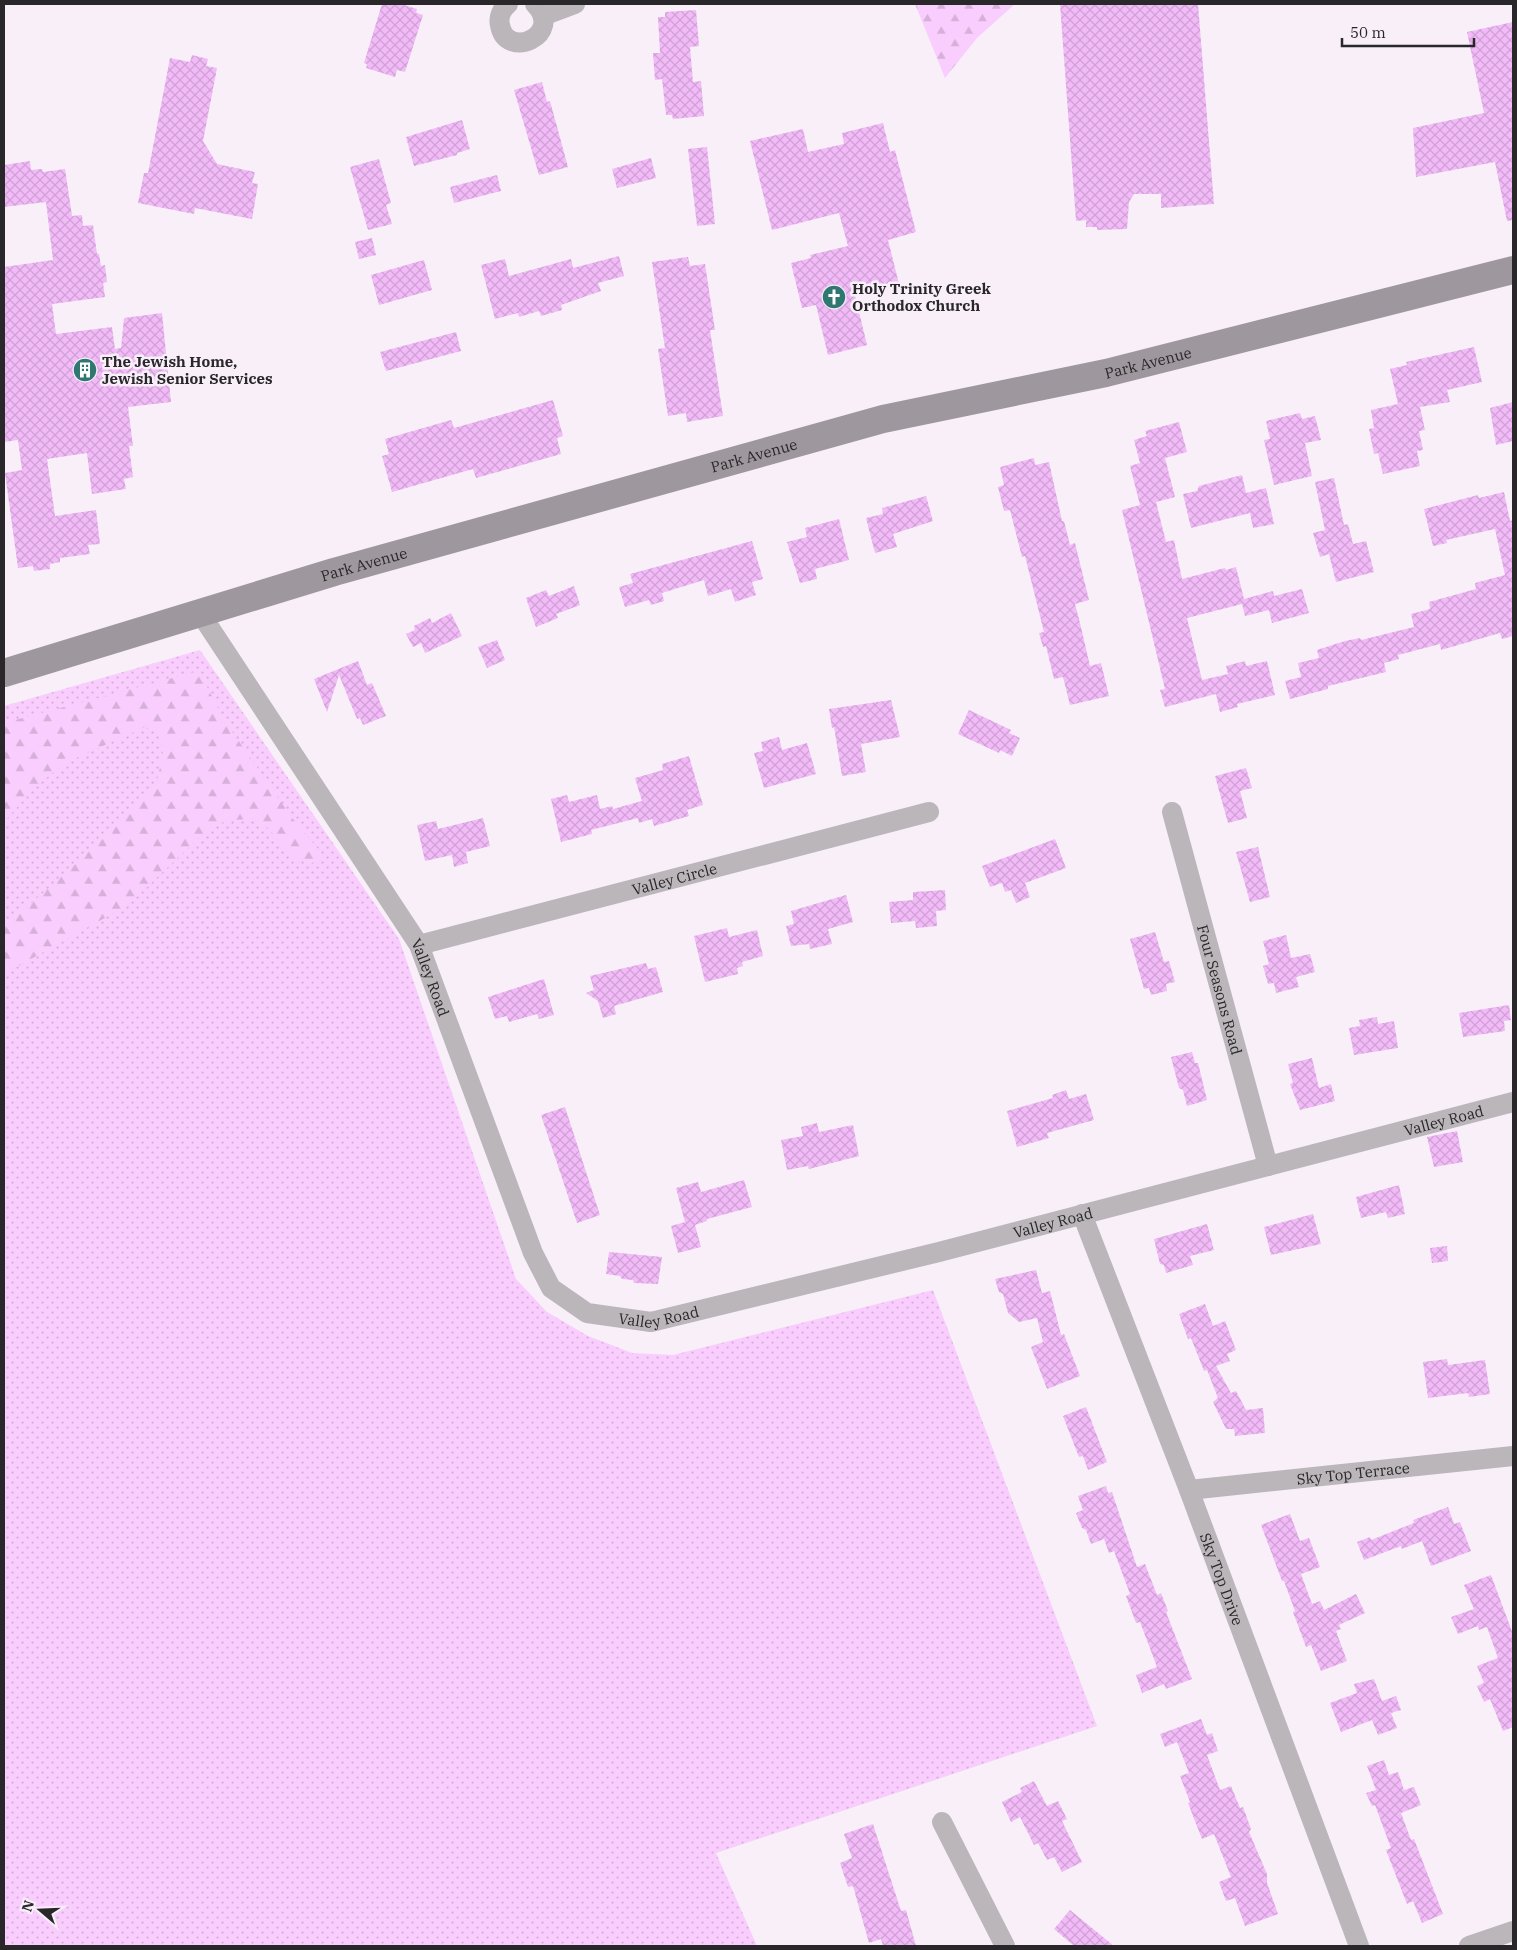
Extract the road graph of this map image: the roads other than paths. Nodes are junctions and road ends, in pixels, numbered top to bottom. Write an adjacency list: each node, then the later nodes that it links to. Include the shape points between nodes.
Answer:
1 (508, 4): 3 (street, via 501,12 500,24 504,35 517,42 537,37 541,31)
2 (575, 4): 3 (street)
3 (539, 10)
4 (1513, 270): 5 (main road, Park Avenue, via 1106,373 883,419 334,572)
5 (200, 613): 6 (main road, Park Avenue); 9 (street, Valley Road)
6 (4, 673)
7 (930, 812): 9 (street, Valley Circle)
8 (1172, 812): 11 (street, Four Seasons Road)
9 (420, 945): 12 (street, Valley Road, via 533,1254 551,1288 587,1313 651,1322)
10 (1513, 1102): 11 (street, Valley Road)
11 (1268, 1166): 12 (street, Valley Road)
12 (1082, 1214): 14 (street, Sky Top Drive)
13 (1513, 1458): 14 (street, Sky Top Terrace)
14 (1189, 1490): 18 (street, Sky Top Drive)
15 (942, 1822): 17 (street)
16 (1513, 1931): 19 (street)
17 (1005, 1946)
18 (1359, 1946)
19 (1469, 1946)

